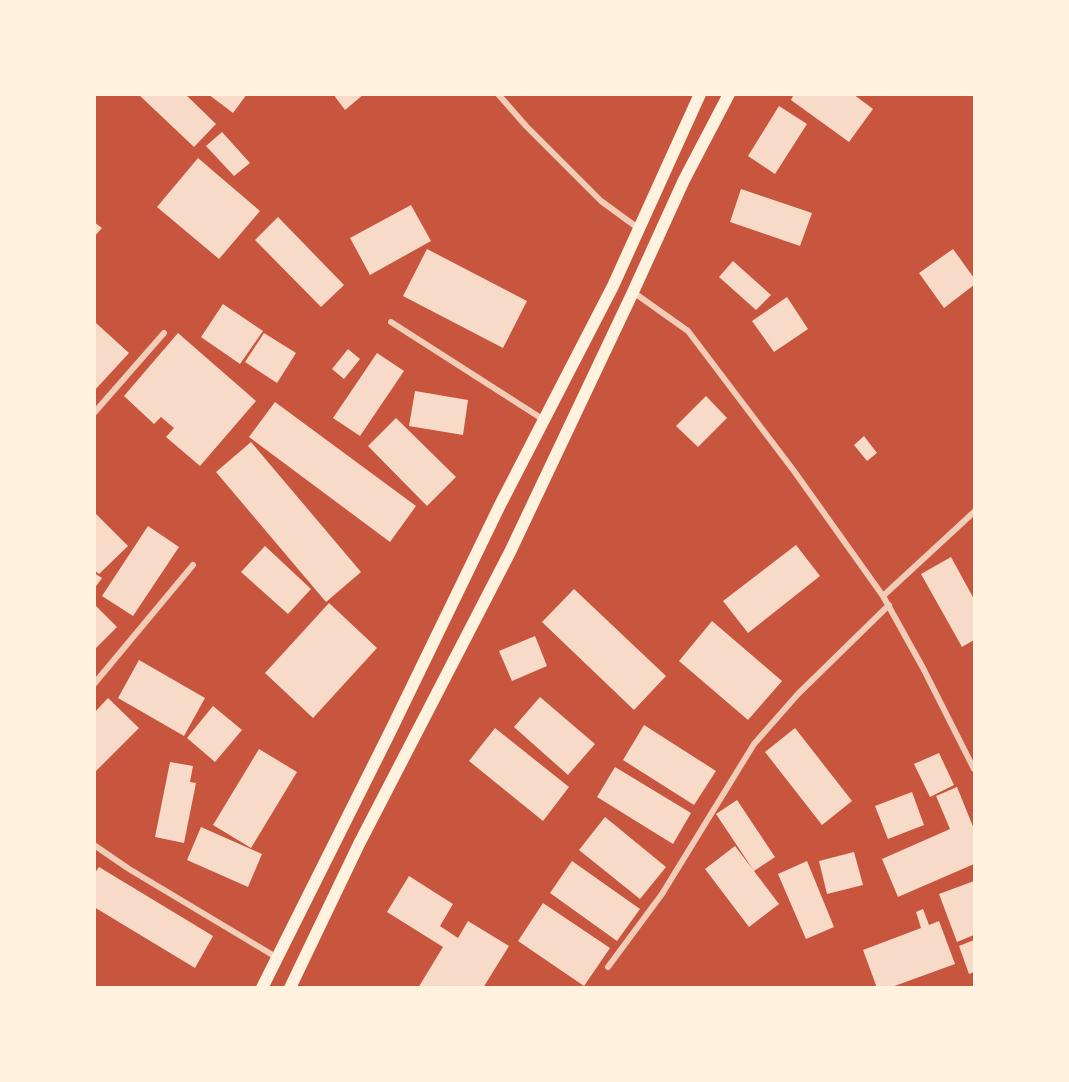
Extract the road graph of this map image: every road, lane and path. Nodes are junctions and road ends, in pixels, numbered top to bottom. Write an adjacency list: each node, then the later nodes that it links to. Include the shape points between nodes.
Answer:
1 (498, 94): 4 (street, via 601,201)
2 (700, 94): 4 (main road)
3 (729, 94): 5 (main road)
4 (638, 228): 9 (main road)
5 (633, 292): 12 (street, via 687,331); 20 (main road, via 510,552 364,833)
6 (391, 322): 9 (street)
7 (164, 333): 8 (street)
8 (94, 413)
9 (544, 420): 17 (main road)
10 (975, 512): 12 (street)
11 (193, 565): 14 (street)
12 (883, 596): 13 (street)
13 (889, 605): 15 (street); 18 (street, via 798,694 754,744 662,894)
14 (94, 684)
15 (975, 769)
16 (94, 845): 17 (street)
17 (276, 957): 19 (main road)
18 (608, 967)
19 (262, 987)
20 (290, 987)

